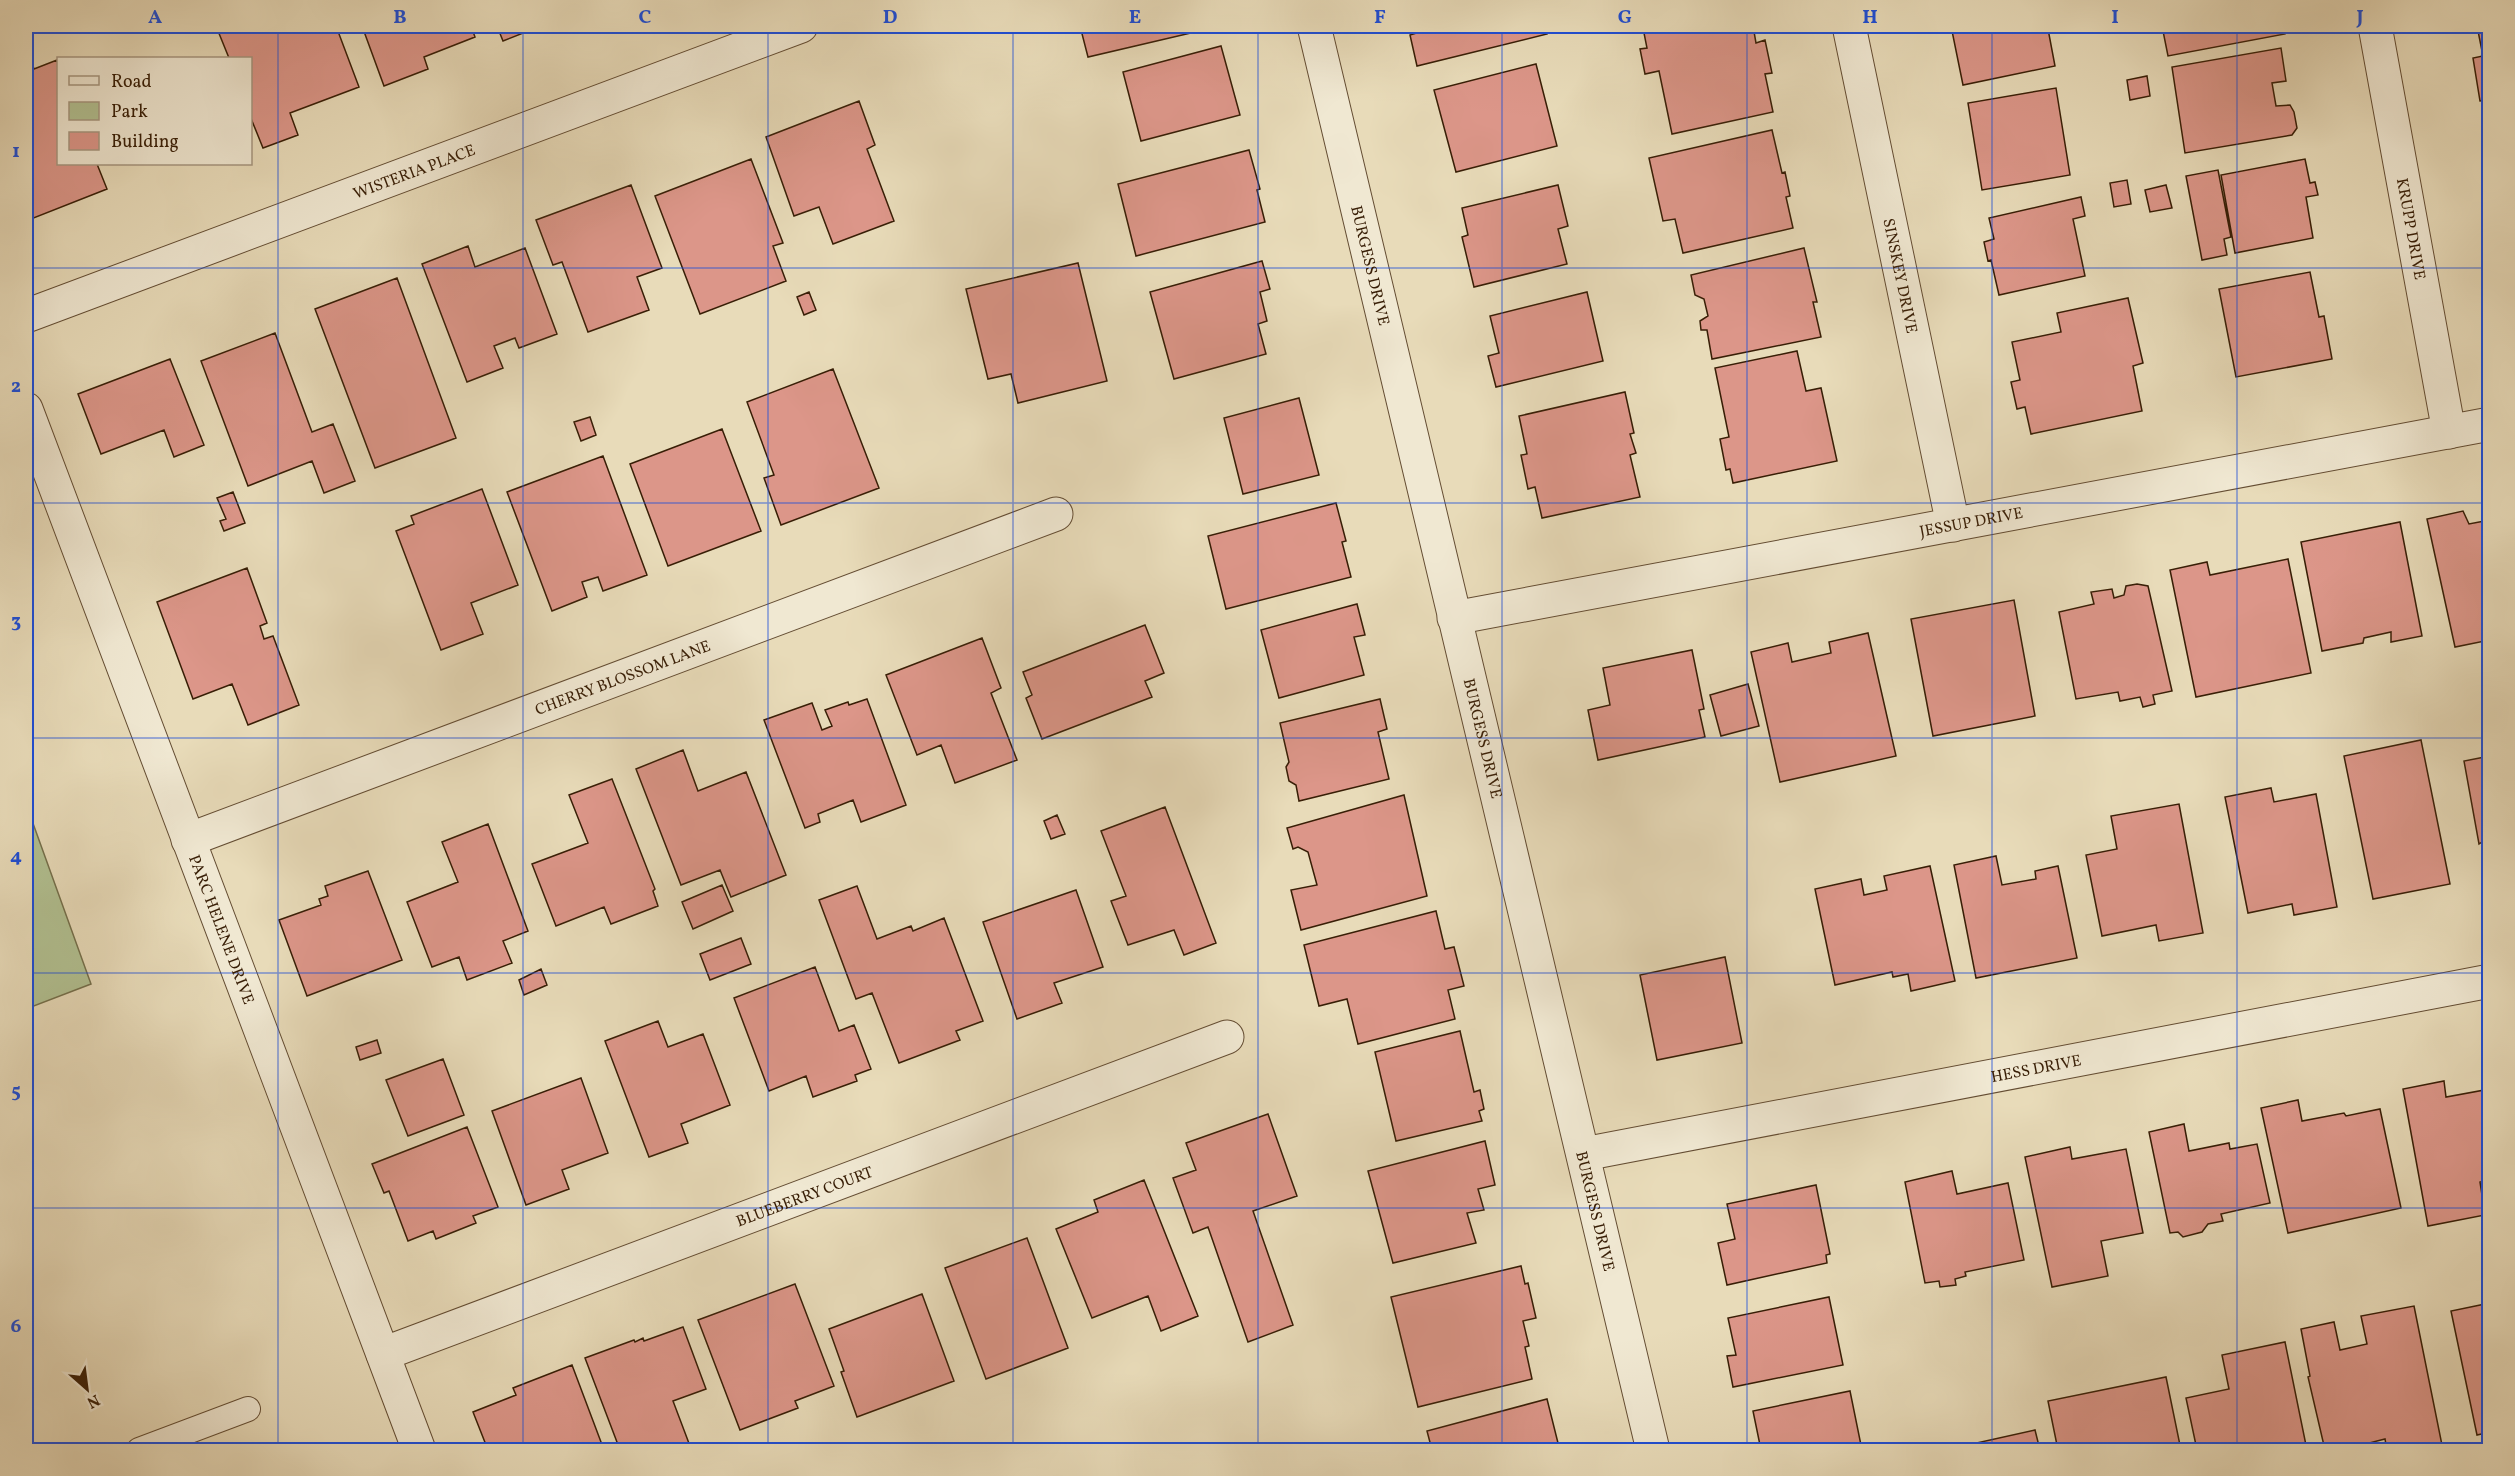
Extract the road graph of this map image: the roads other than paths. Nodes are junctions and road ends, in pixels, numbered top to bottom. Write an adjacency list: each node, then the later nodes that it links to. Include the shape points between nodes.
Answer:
1 (801, 26): 5 (street, WISTERIA PLACE)
2 (1314, 26): 11 (street, BURGESS DRIVE)
3 (1849, 26): 10 (street, SINSKEY DRIVE)
4 (2375, 26): 8 (street, KRUPP DRIVE)
5 (26, 316)
6 (26, 409): 12 (street, PARC HELENE DRIVE)
7 (2490, 424): 8 (street, JESSUP DRIVE)
8 (2449, 432): 10 (street, JESSUP DRIVE)
9 (1056, 514): 12 (street, CHERRY BLOSSOM LANE)
10 (1953, 525): 11 (street, JESSUP DRIVE)
11 (1454, 618): 15 (street, BURGESS DRIVE)
12 (188, 840): 16 (street, PARC HELENE DRIVE)
13 (2490, 981): 15 (street, HESS DRIVE)
14 (1227, 1037): 16 (street, BLUEBERRY COURT)
15 (1584, 1154): 20 (street, BURGESS DRIVE)
16 (383, 1354): 19 (street, PARC HELENE DRIVE)
17 (248, 1409): 18 (lane)
18 (139, 1450)
19 (419, 1450)
20 (1653, 1450)

